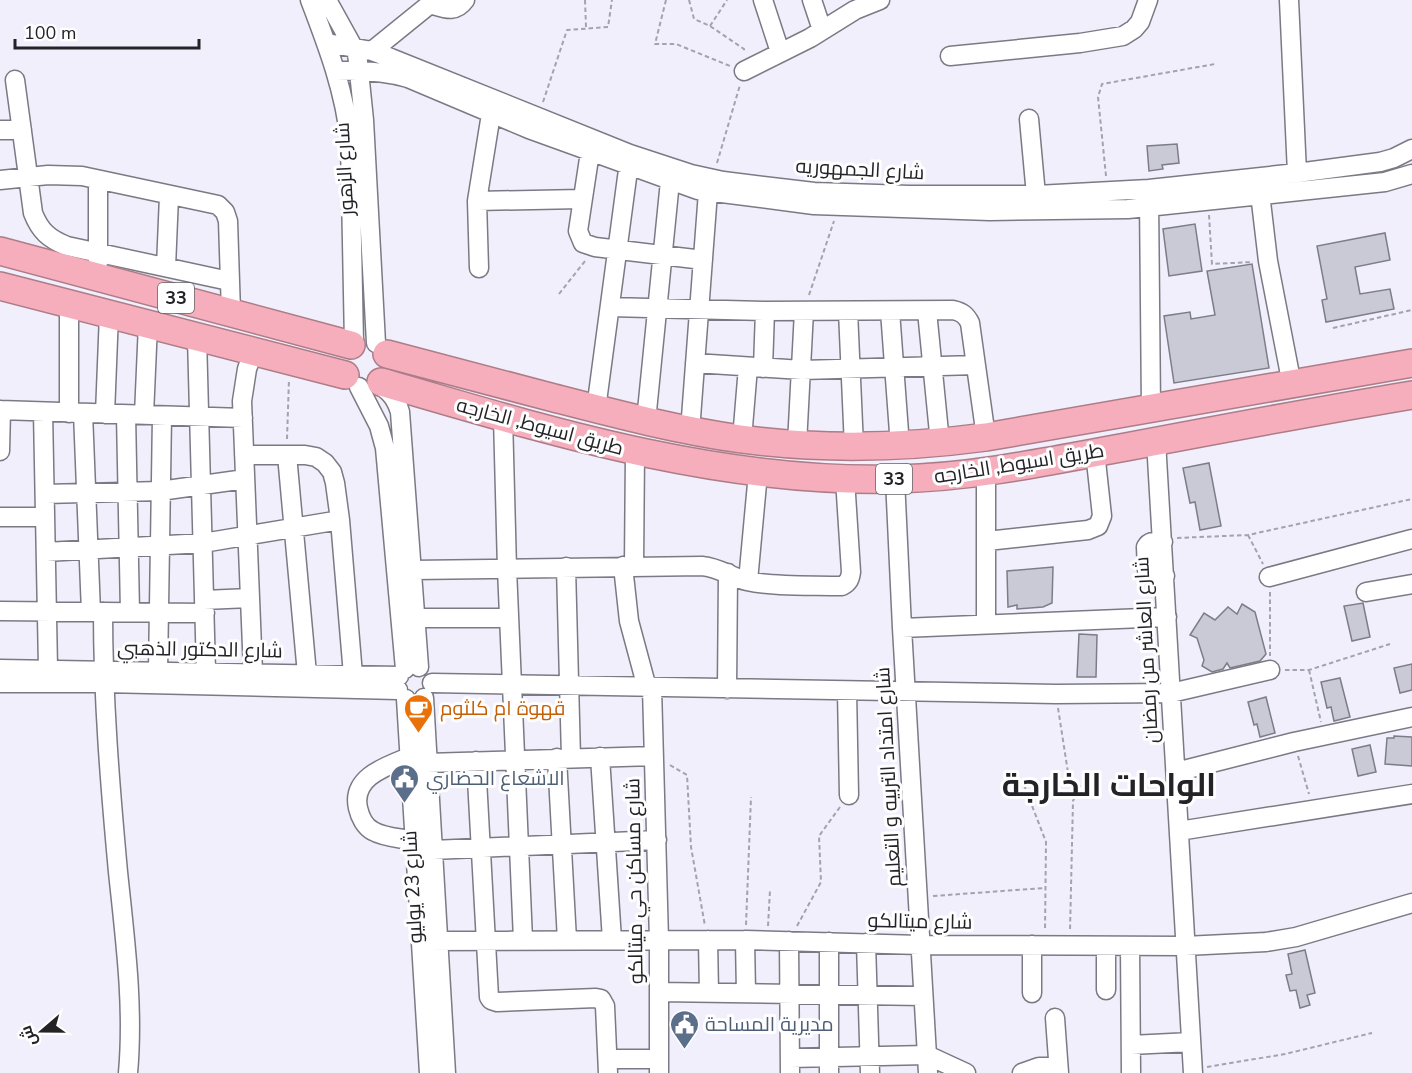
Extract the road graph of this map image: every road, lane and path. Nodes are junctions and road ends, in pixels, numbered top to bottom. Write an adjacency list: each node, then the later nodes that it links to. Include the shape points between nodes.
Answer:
1 (310, 0): 19 (street, شارع الزهور)
2 (327, 0): 20 (street, شارع الزهور)
3 (465, 0): 14 (street, via 453,9)
4 (585, 0): 17 (path)
5 (612, 0): 17 (path, via 609,27)
6 (666, 0): 27 (path, via 656,44 676,44)
7 (689, 0): 16 (path, via 694,19)
8 (727, 0): 16 (path)
9 (763, 0): 22 (street)
10 (812, 0): 18 (street)
11 (880, 0): 15 (street)
12 (1148, 0): 23 (street, via 1140,22 1123,36)
13 (1290, 0): 37 (street)
14 (429, 2): 21 (street)
15 (854, 5): 18 (street)
16 (710, 26): 27 (path, via 744,49)
17 (586, 28): 30 (path, via 567,30)
18 (822, 30): 22 (street)
19 (327, 43): 20 (street, شارع الجمهوريه); 26 (street, شارع الزهور)
20 (353, 46): 21 (street, شارع الجمهوريه); 25 (street, شارع الزهور)
21 (372, 51): 30 (street, شارع الجمهوريه)
22 (780, 52): 27 (street)
23 (950, 56)
24 (1215, 64): 46 (path, via 1102,84 1098,97)
25 (359, 70): 26 (street, شارع الجمهوريه); 29 (street, شارع الجمهوريه, via 408,78); 84 (street, شارع الزهور, via 365,129)
26 (336, 71): 84 (street, شارع الزهور, via 344,96 350,142)
27 (744, 71): 44 (path)
28 (15, 80): 33 (street)
29 (491, 114): 35 (street, شارع الجمهوريه); 51 (street)
30 (538, 116): 36 (street, شارع الجمهوريه)
31 (1029, 119): 54 (street)
32 (0, 130): 33 (street)
33 (22, 130): 39 (street)
34 (1412, 149): 37 (street, شارع الجمهوريه, via 1380,162)
35 (590, 152): 36 (street, شارع الجمهوريه); 50 (street)
36 (629, 160): 43 (street, شارع الجمهوريه); 44 (street, شارع الجمهوريه); 58 (street)
37 (1297, 173): 40 (street, شارع الجمهوريه)
38 (1412, 174): 49 (street, شارع الجمهوريه, via 1385,182)
39 (28, 177): 41 (street); 42 (street, via 65,174); 63 (street, via 33,213 43,233)
40 (1258, 177): 45 (street, شارع الجمهوريه); 49 (street)
41 (0, 180)
42 (98, 180): 48 (street); 63 (street)
43 (670, 181): 44 (street, شارع الجمهوريه); 60 (street)
44 (708, 186): 47 (street, شارع الجمهوريه); 61 (street)
45 (1149, 189): 46 (street, شارع الجمهوريه); 56 (street)
46 (1107, 191): 54 (street, شارع الجمهوريه)
47 (775, 194): 53 (street, شارع الجمهوريه, via 837,193); 55 (street, شارع الجمهوريه)
48 (169, 196): 64 (street); 66 (street, via 218,205 225,212)
49 (1260, 196): 52 (street, شارع الجمهوريه); 62 (street)
50 (582, 199): 51 (street); 57 (street, via 578,231 583,243)
51 (477, 201): 65 (street)
52 (1208, 201): 56 (street, شارع الجمهوريه); 62 (path, via 1212,264)
53 (908, 202): 54 (street, شارع الجمهوريه); 55 (street, شارع الجمهوريه)
54 (1037, 203): 56 (street, شارع الجمهوريه)
55 (838, 207): 76 (path)
56 (1149, 208): 100 (street)
57 (595, 248): 58 (street); 68 (path)
58 (617, 250): 60 (street); 70 (street)
59 (0, 251): 63 (highway, طريق اسيوط, الخارجه / 33)
60 (663, 255): 61 (street); 71 (street)
61 (703, 260): 72 (street)
62 (1268, 261): 96 (street)
63 (98, 264): 64 (street); 79 (highway, طريق اسيوط, الخارجه / 33)
64 (166, 267): 66 (street)
65 (479, 268)
66 (229, 281): 79 (street)
67 (0, 286): 69 (highway, طريق اسيوط, الخارجه / 33)
68 (559, 294)
69 (69, 304): 80 (highway, طريق اسيوط, الخارجه / 33); 102 (street)
70 (610, 307): 71 (street); 98 (street)
71 (657, 309): 72 (street); 108 (street)
72 (699, 309): 73 (street); 87 (street)
73 (765, 310): 76 (street); 91 (street)
74 (927, 310): 78 (street); 89 (street, via 953,310 967,316); 90 (street)
75 (1412, 310): 82 (path)
76 (804, 311): 77 (street); 94 (street)
77 (848, 311): 78 (street); 93 (street)
78 (890, 311): 92 (street)
79 (231, 312): 84 (highway, طريق اسيوط, الخارجه / 33)
80 (109, 314): 81 (highway, طريق اسيوط, الخارجه / 33); 103 (street)
81 (148, 324): 83 (highway, طريق اسيوط, الخارجه / 33); 104 (street)
82 (1333, 328)
83 (197, 337): 85 (highway, طريق اسيوط, الخارجه / 33); 105 (street)
84 (367, 346): 95 (highway, via 389,369); 95 (highway, via 343,356 342,369); 98 (highway, طريق اسيوط, الخارجه / 33)
85 (253, 352): 86 (highway, طريق اسيوط, الخارجه / 33); 107 (street, via 243,385)
86 (289, 361): 95 (highway, طريق اسيوط, الخارجه / 33); 121 (path)
87 (695, 363): 91 (street); 109 (street)
88 (1412, 363): 96 (highway, طريق اسيوط, الخارجه / 33)
89 (976, 365): 90 (street); 110 (street)
90 (933, 366): 92 (street); 113 (street)
91 (755, 368): 94 (street); 111 (street)
92 (895, 368): 93 (street); 115 (street)
93 (852, 369): 94 (street); 116 (street)
94 (802, 370): 114 (street)
95 (365, 382): 106 (highway, طريق اسيوط, الخارجه / 33); 150 (street, شارع 23 يوليو, via 389,390 400,412); 180 (street, شارع 23 يوليو, via 385,447)
96 (1292, 385): 100 (highway, طريق اسيوط, الخارجه / 33)
97 (1412, 395): 112 (highway, طريق اسيوط, الخارجه / 33)
98 (596, 409): 108 (highway, طريق اسيوط, الخارجه / 33)
99 (1, 410): 101 (street); 117 (street)
100 (1152, 410): 110 (highway, طريق اسيوط, الخارجه / 33)
101 (43, 412): 102 (street); 131 (street)
102 (76, 413): 103 (street); 130 (street)
103 (105, 414): 104 (street)
104 (144, 415): 105 (street); 128 (street); 129 (street)
105 (199, 417): 107 (street); 127 (street)
106 (503, 417): 118 (highway, طريق اسيوط, الخارجه / 33); 149 (street)
107 (243, 418): 120 (street)
108 (646, 421): 109 (highway, طريق اسيوط, الخارجه / 33)
109 (690, 430): 111 (highway, طريق اسيوط, الخارجه / 33)
110 (986, 437): 113 (highway, طريق اسيوط, الخارجه / 33)
111 (742, 439): 114 (highway, طريق اسيوط, الخارجه / 33)
112 (1156, 441): 119 (highway, طريق اسيوط, الخارجه / 33); 140 (street, شارع العاشر من رمضان)
113 (940, 443): 115 (highway, طريق اسيوط, الخارجه / 33)
114 (797, 444): 116 (highway, طريق اسيوط, الخارجه / 33)
115 (900, 446): 116 (highway, طريق اسيوط, الخارجه / 33)
116 (854, 447)
117 (0, 451)
118 (635, 451): 123 (highway, طريق اسيوط, الخارجه / 33); 147 (street, شارع مساكن حي ميتالكو)
119 (1095, 452): 122 (highway, طريق اسيوط, الخارجه / 33); 141 (street, via 1102,516 1098,526)
120 (244, 455): 121 (street); 124 (street)
121 (287, 455): 135 (street, via 305,454 325,463 335,483); 136 (street)
122 (986, 472): 126 (highway, طريق اسيوط, الخارجه / 33); 141 (street)
123 (758, 474): 125 (highway, طريق اسيوط, الخارجه / 33); 153 (street)
124 (245, 479): 127 (street); 138 (street)
125 (845, 479): 126 (highway, طريق اسيوط, الخارجه / 33); 153 (street, via 851,572 847,583 842,586)
126 (895, 479): 167 (street, شارع امتداد التربيه و التعليم)
127 (201, 487): 128 (street); 142 (street)
128 (160, 491): 129 (street); 143 (street)
129 (128, 492): 130 (street); 144 (street)
130 (86, 493): 131 (street); 145 (street)
131 (45, 494): 134 (street)
132 (1412, 499): 137 (path)
133 (0, 517): 134 (street)
134 (45, 517): 146 (street)
135 (340, 520): 136 (street); 177 (street)
136 (293, 529): 138 (street); 176 (street)
137 (1248, 535): 140 (path); 152 (path)
138 (248, 536): 142 (street); 156 (street)
139 (1412, 539): 152 (street)
140 (1162, 540): 163 (street, شارع العاشر من رمضان)
141 (987, 541): 166 (street)
142 (203, 543): 143 (street); 157 (street)
143 (160, 547): 144 (street); 162 (street)
144 (129, 548): 145 (street); 161 (street)
145 (89, 550): 146 (street); 160 (street)
146 (46, 552): 159 (street)
147 (629, 566): 148 (street); 151 (street, via 702,566); 183 (street, شارع مساكن حي ميتالكو, via 629,621)
148 (566, 567): 149 (street); 182 (street)
149 (507, 569): 150 (street); 165 (street)
150 (412, 570): 164 (street, شارع 23 يوليو)
151 (728, 573): 153 (street); 184 (street)
152 (1269, 577): 171 (path)
153 (748, 581)
154 (1412, 584): 155 (street)
155 (1366, 592)
156 (250, 598): 157 (street); 175 (street)
157 (204, 606): 162 (street); 174 (street)
158 (0, 611): 159 (street)
159 (47, 611): 160 (street); 170 (street)
160 (97, 612): 161 (street); 178 (street)
161 (130, 612): 162 (street)
162 (159, 612): 173 (street)
163 (1167, 617): 166 (street); 187 (street, شارع العاشر من رمضان)
164 (416, 618): 165 (street); 180 (street, شارع 23 يوليو)
165 (509, 618): 181 (street)
166 (986, 624): 167 (street)
167 (902, 628): 186 (street, شارع امتداد التربيه و التعليم)
168 (1390, 644): 172 (path)
169 (0, 669): 170 (street, شارع الدكتور الذهبي)
170 (48, 669): 178 (street, شارع الدكتور الذهبي)
171 (1270, 670): 172 (path); 187 (street)
172 (1309, 670): 190 (path)
173 (158, 671): 174 (street, شارع الدكتور الذهبي); 178 (street, شارع الدكتور الذهبي)
174 (206, 672): 175 (street, شارع الدكتور الذهبي)
175 (253, 672): 176 (street, شارع الدكتور الذهبي)
176 (307, 674): 177 (street, شارع الدكتور الذهبي)
177 (353, 675): 180 (street, شارع الدكتور الذهبي)
178 (104, 677): 179 (street, شارع الدكتور الذهبي); 180 (street, شارع الدكتور الذهبي); 257 (street, via 129,995)
179 (0, 683)
180 (412, 683): 181 (street); 193 (street, شارع 23 يوليو); 198 (street, شارع 23 يوليو)
181 (512, 685): 182 (street); 196 (street)
182 (569, 687): 183 (street); 195 (street)
183 (649, 688): 184 (street); 192 (street, شارع مساكن حي ميتالكو)
184 (727, 689): 185 (street)
185 (847, 691): 186 (street); 203 (street)
186 (906, 692): 188 (street); 216 (street, شارع امتداد التربيه و التعليم)
187 (1171, 693): 188 (street); 199 (street, شارع العاشر من رمضان)
188 (1056, 694): 232 (path, via 1069,779 1080,786 1073,801)
189 (1412, 717): 190 (street)
190 (1324, 735): 191 (street)
191 (1294, 742): 199 (street); 205 (path)
192 (654, 756): 194 (street); 207 (street, شارع مساكن حي ميتالكو)
193 (409, 757): 208 (street, شارع 23 يوليو); 208 (street, via 371,775 358,793 357,804 359,815 373,831)
194 (600, 757): 195 (street); 209 (street)
195 (564, 758): 196 (street); 210 (street)
196 (515, 760): 197 (street); 211 (street)
197 (476, 761): 198 (street); 212 (street)
198 (428, 763): 213 (street, شارع 23 يوليو)
199 (1176, 772): 206 (street, شارع العاشر من رمضان)
200 (687, 775): 224 (path, via 691,847)
201 (1024, 785): 214 (path, via 1046,842)
202 (1412, 794): 205 (street)
203 (849, 795): 227 (path, via 819,836 821,882)
204 (751, 797): 225 (path)
205 (1313, 811): 206 (street)
206 (1179, 831): 235 (street, شارع العاشر من رمضان)
207 (657, 840): 209 (street); 223 (street, شارع مساكن حي ميتالكو)
208 (415, 841): 218 (street, شارع 23 يوليو)
209 (606, 843): 210 (street); 222 (street)
210 (562, 845): 211 (street); 221 (street)
211 (519, 847): 212 (street); 220 (street)
212 (480, 848): 213 (street); 219 (street)
213 (433, 850): 218 (street, شارع 23 يوليو)
214 (1045, 888): 216 (path); 231 (path)
215 (770, 890): 226 (path)
216 (918, 897): 230 (street, شارع امتداد التربيه و التعليم)
217 (1412, 903): 235 (street, شارع ميتالكو, via 1296,937)
218 (430, 940): 219 (street, شارع ميتالكو); 258 (street, شارع 23 يوليو); 259 (street, شارع 23 يوليو)
219 (486, 940): 220 (street, شارع ميتالكو); 252 (street, via 491,1000 599,998 605,1006)
220 (523, 940): 221 (street, شارع ميتالكو)
221 (567, 940): 222 (street, شارع ميتالكو)
222 (612, 940): 223 (street, شارع ميتالكو)
223 (659, 940): 224 (street, شارع ميتالكو); 237 (street, شارع مساكن حي ميتالكو)
224 (708, 940): 225 (street, شارع ميتالكو); 238 (street)
225 (745, 940): 226 (street, شارع ميتالكو); 239 (street)
226 (767, 941): 227 (street, شارع ميتالكو)
227 (789, 941): 228 (street, شارع ميتالكو); 241 (street)
228 (829, 942): 229 (street, شارع ميتالكو); 242 (street)
229 (866, 943): 230 (street, شارع ميتالكو); 243 (street)
230 (920, 945): 231 (street, شارع ميتالكو); 244 (street, شارع امتداد التربيه و التعليم)
231 (1038, 945): 232 (street, شارع ميتالكو); 240 (street)
232 (1070, 945): 233 (street, شارع ميتالكو)
233 (1106, 945): 234 (street, شارع ميتالكو); 236 (street)
234 (1130, 946): 235 (street, شارع ميتالكو); 248 (street)
235 (1185, 946): 247 (street, شارع العاشر من رمضان)
236 (1106, 990)
237 (659, 992): 238 (street); 253 (street, شارع مساكن حي ميتالكو)
238 (709, 993): 239 (street)
239 (746, 993): 241 (street)
240 (1032, 993)
241 (789, 994): 242 (street); 254 (street)
242 (829, 995): 243 (street); 250 (street)
243 (868, 995): 244 (street); 251 (street)
244 (923, 996): 249 (street, شارع امتداد التربيه و التعليم)
245 (1055, 1018): 255 (street)
246 (1372, 1033): 256 (path)
247 (1191, 1042): 248 (street); 256 (street, شارع العاشر من رمضان)
248 (1131, 1045): 262 (street)
249 (927, 1064): 251 (street); 260 (street)
250 (829, 1065): 251 (street); 254 (street)
251 (870, 1065)
252 (608, 1066): 253 (street)
253 (659, 1066)
254 (790, 1066)
255 (1059, 1070): 261 (street, via 1039,1067)
256 (1192, 1071)
257 (128, 1073)
258 (429, 1073)
259 (446, 1073)
260 (966, 1073)
261 (1022, 1073)
262 (1131, 1073)

